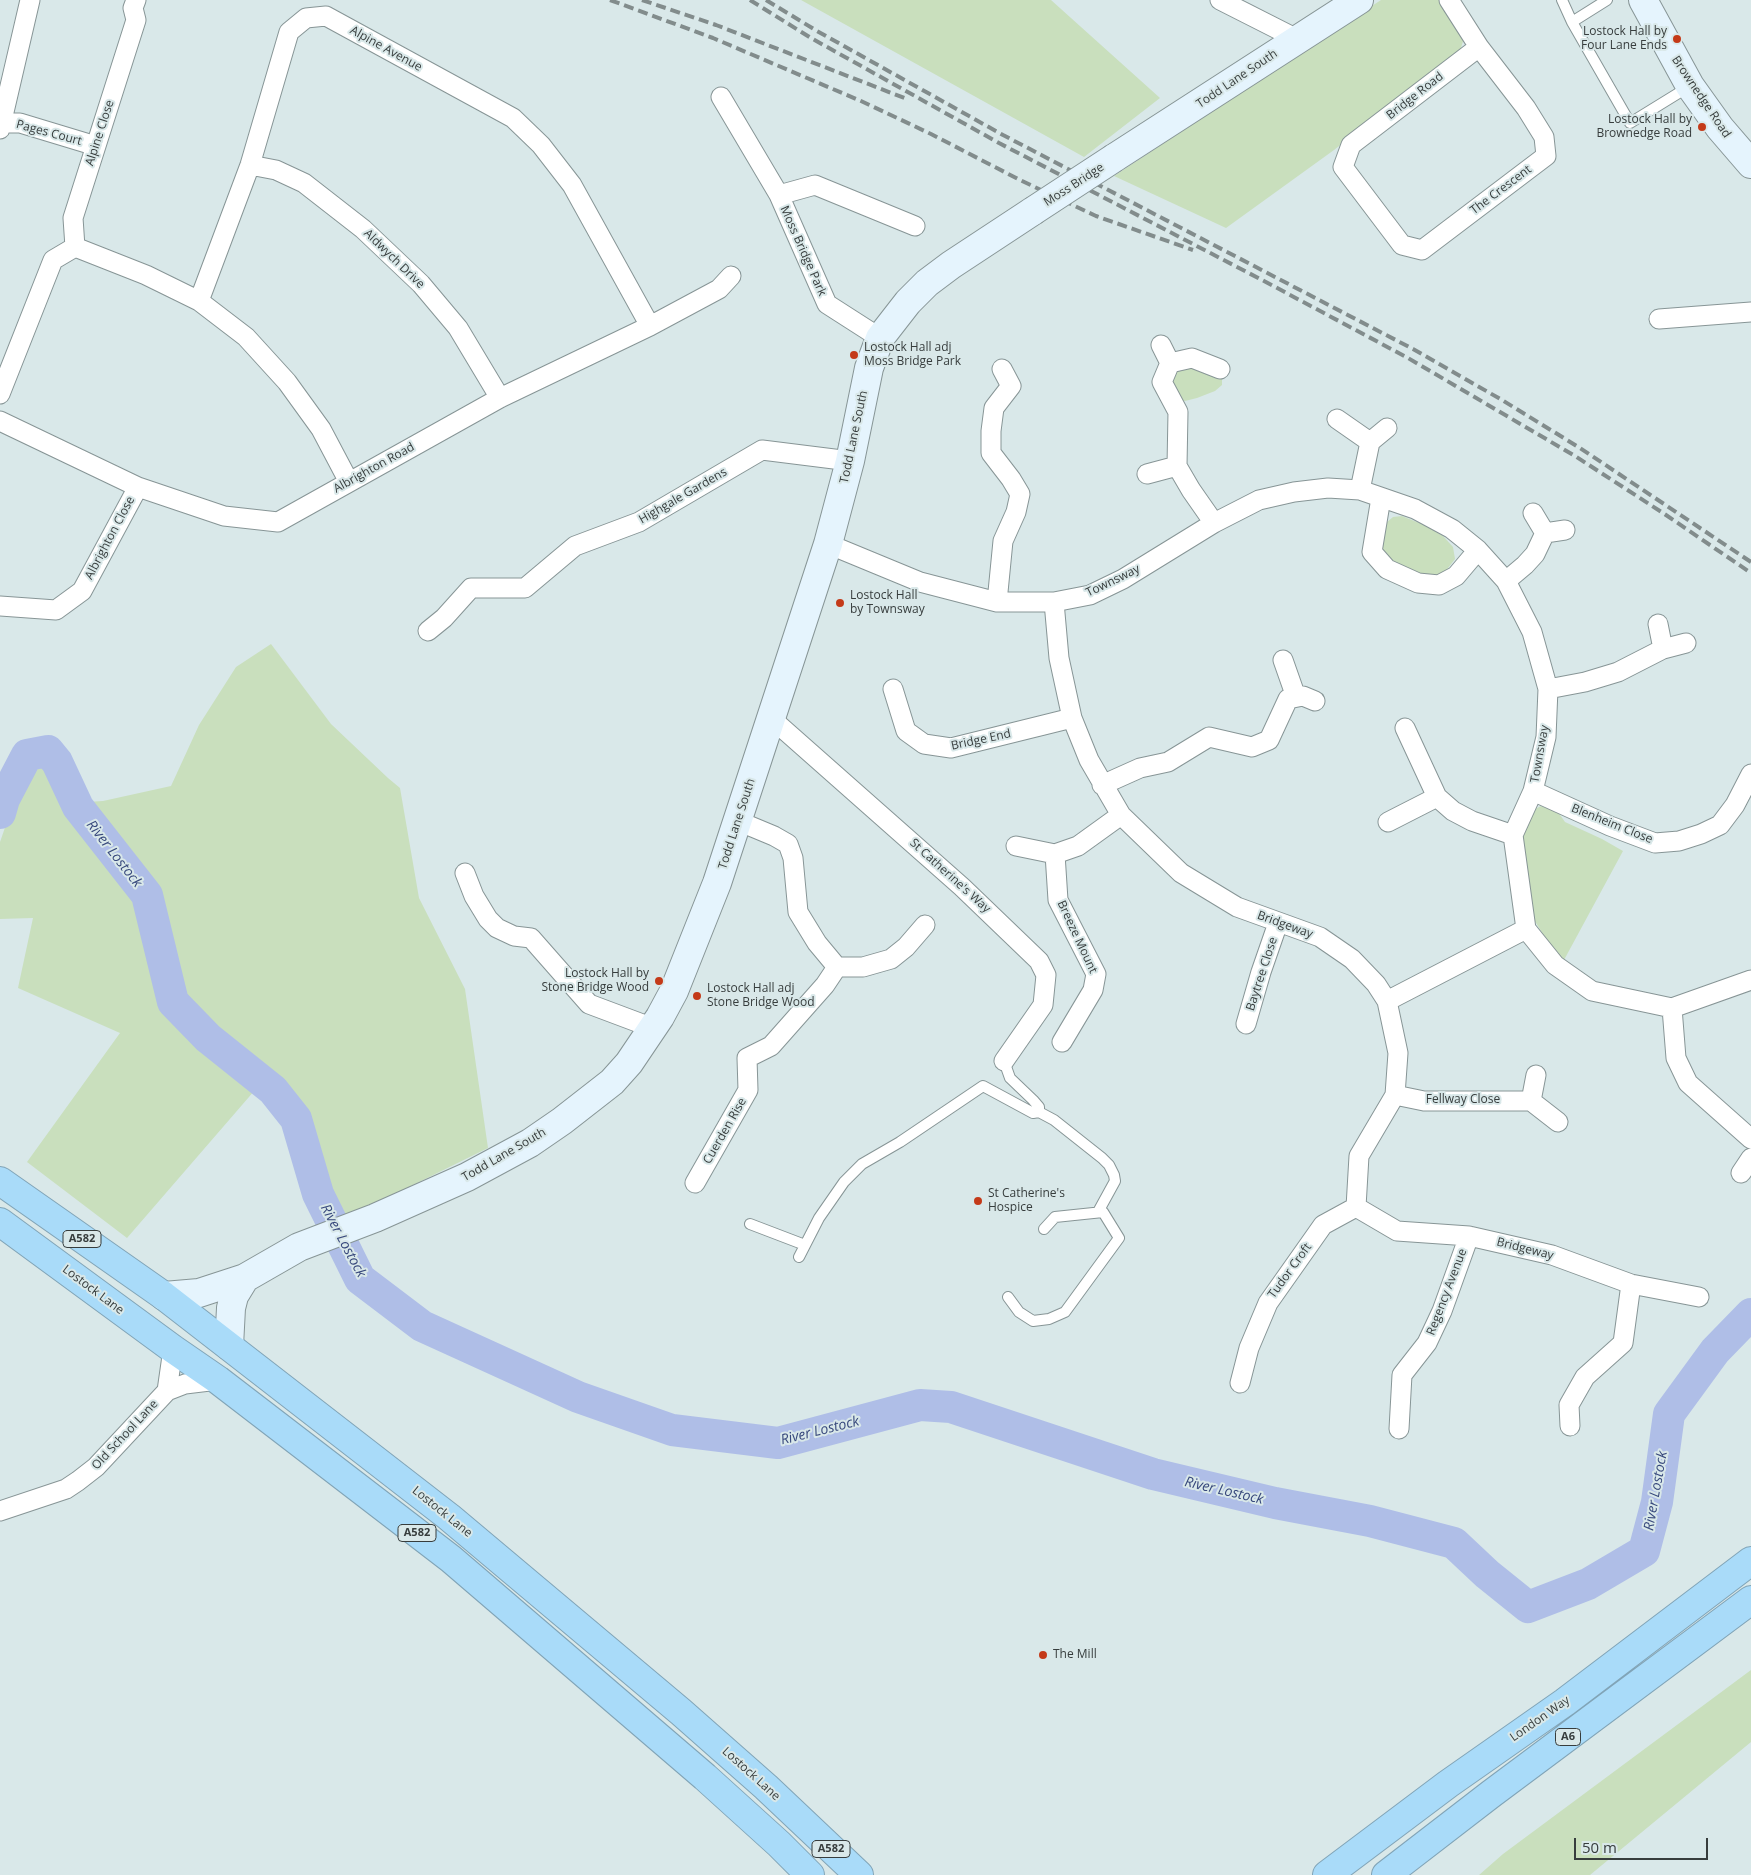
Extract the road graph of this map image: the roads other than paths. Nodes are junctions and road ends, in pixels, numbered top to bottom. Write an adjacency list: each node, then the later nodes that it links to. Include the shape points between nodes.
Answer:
1 (30, 0): 14 (street, Pages Court)
2 (136, 0): 16 (street, Alpine Close, via 133,8 136,20)
3 (1220, 0): 10 (street)
4 (1359, 0): 10 (street, Todd Lane South)
5 (1449, 0): 11 (street, The Crescent)
6 (1562, 0): 9 (lane)
7 (1607, 0): 9 (lane)
8 (1643, 0): 12 (street, Brownedge Road)
9 (1572, 22): 12 (lane, via 1630,123)
10 (1297, 39): 17 (street, Todd Lane South)
11 (1479, 46): 15 (street, Bridge Road); 15 (street, The Crescent, via 1544,137 1546,156 1422,250 1402,245 1343,167)
12 (1690, 86): 18 (street, Brownedge Road)
13 (721, 97): 20 (street, Moss Bridge Park)
14 (1, 125): 16 (street, Pages Court, via 20,123)
15 (1351, 145)
16 (96, 146): 23 (street, Alpine Close, via 73,218)
17 (1114, 158): 21 (street, Moss Bridge, bridge)
18 (1751, 164)
19 (250, 165): 25 (street, Alpine Avenue); 28 (street, Alpine Avenue, via 289,32 306,18 326,16 513,118 541,145 572,185); 35 (street, Aldwych Drive, via 276,170 304,183 363,229 421,284 458,328)
20 (779, 195): 22 (street, Moss Bridge Park, via 815,185); 29 (street, Moss Bridge Park, via 827,304)
21 (1033, 211): 29 (street, Todd Lane South, via 928,283 908,302)
22 (915, 226)
23 (75, 248): 25 (street, via 146,275); 34 (street, via 53,260)
24 (731, 276): 28 (street, Albrighton Road, via 719,289)
25 (199, 301): 43 (street, via 246,337 287,382 321,429)
26 (1751, 312): 27 (street)
27 (1659, 319)
28 (650, 326): 35 (street, Albrighton Road)
29 (880, 338): 40 (street, Todd Lane South, via 869,368)
30 (1161, 345): 31 (street)
31 (1170, 364): 33 (street, via 1192,358); 41 (street, via 1162,382 1178,412)
32 (1002, 369): 54 (street, via 1011,386 994,408 991,453 1012,478 1020,494 1003,541)
33 (1220, 369)
34 (0, 394)
35 (500, 398): 43 (street, Albrighton Road)
36 (1337, 420): 39 (street)
37 (0, 421): 44 (street, Albrighton Road)
38 (1386, 428): 39 (street)
39 (1370, 442): 45 (street)
40 (850, 461): 51 (street, Todd Lane South); 58 (street, Highgale Gardens, via 762,450 639,522 575,546 526,588 470,588)
41 (1177, 466): 42 (street); 48 (street)
42 (1147, 474)
43 (349, 482): 44 (street, Albrighton Road, via 278,522 224,516)
44 (138, 487): 56 (street, Albrighton Close, via 82,591 56,610)
45 (1360, 490): 46 (street, Townsway); 48 (street, Townsway, via 1328,488 1294,492 1260,500)
46 (1382, 498): 52 (street, Townsway, via 1415,509 1452,529); 52 (street, via 1372,552 1387,569 1418,583 1439,585 1456,576)
47 (1533, 513): 50 (street)
48 (1214, 523): 55 (street, Townsway, via 1123,579 1090,595)
49 (1565, 530): 50 (street)
50 (1545, 533): 53 (street, via 1535,554)
51 (828, 544): 54 (street, Townsway, via 920,582); 66 (street, Todd Lane South)
52 (1478, 550): 53 (street, Townsway)
53 (1506, 581): 63 (street, Townsway, via 1532,632)
54 (997, 602): 55 (street, Townsway)
55 (1054, 602): 67 (street, Bridgeway, via 1059,658)
56 (0, 606)
57 (1658, 624): 60 (street)
58 (428, 631)
59 (1686, 643): 60 (street)
60 (1663, 649): 63 (street, via 1618,672)
61 (1283, 660): 64 (street)
62 (893, 689): 67 (street, Bridge End, via 906,731 924,744 951,748)
63 (1548, 689): 71 (street, Townsway, via 1546,737)
64 (1296, 697): 65 (street); 70 (street, via 1288,699 1268,740 1252,747 1209,737 1168,762 1140,768)
65 (1315, 701)
66 (772, 718): 74 (street, Todd Lane South); 90 (street, St Catherine's Way, via 962,887 1039,961 1046,975 1043,1006)
67 (1072, 718): 70 (street, Bridgeway)
68 (1405, 728): 72 (street)
69 (1751, 774): 71 (street, Blenheim Close, via 1720,825 1679,841 1654,843)
70 (1102, 785): 73 (street, Bridgeway)
71 (1534, 791): 76 (street, Townsway)
72 (1438, 797): 75 (street); 76 (street, via 1453,811 1472,821)
73 (1121, 814): 78 (street, via 1078,846); 80 (street, Bridgeway, via 1182,873 1237,907)
74 (738, 821): 83 (street, via 788,844 793,858 798,912); 88 (street, Todd Lane South, via 677,984)
75 (1388, 822)
76 (1513, 835): 82 (street)
77 (1016, 846): 78 (street)
78 (1055, 854): 89 (street, Breeze Mount, via 1058,900 1096,974 1093,990)
79 (465, 873): 88 (street, via 488,919 497,928 514,936 531,938 589,1004)
80 (1278, 923): 85 (street, Bridgeway, via 1320,937 1352,959 1376,984); 87 (street, Baytree Close)
81 (925, 925): 83 (street, via 906,947 890,959 863,967)
82 (1526, 929): 85 (street); 86 (street, via 1555,965 1592,991)
83 (837, 967): 98 (street, Cuerden Rise, via 771,1046 747,1058 748,1090)
84 (1751, 980): 86 (street)
85 (1386, 1001): 92 (street, Bridgeway, via 1398,1052)
86 (1672, 1008): 96 (street, via 1676,1058 1688,1083)
87 (1246, 1024)
88 (653, 1028): 107 (street, Todd Lane South, via 612,1082 530,1143 467,1178 299,1247)
89 (1062, 1042)
90 (1004, 1061): 94 (lane, via 1010,1078 1039,1107)
91 (1536, 1075): 93 (street)
92 (1395, 1095): 93 (street, Fellway Close, via 1424,1101); 99 (street, Bridgeway, via 1359,1156)
93 (1531, 1101): 95 (street)
94 (1039, 1112): 100 (lane, via 1102,1158 1114,1175 1115,1181); 105 (lane, via 1033,1113 983,1086 862,1164 844,1182)
95 (1558, 1122)
96 (1751, 1139)
97 (0, 1180): 109 (highway, Lostock Lane / A582)
98 (696, 1183)
99 (1356, 1207): 104 (street, Bridgeway, via 1397,1231); 115 (street, Tudor Croft, via 1323,1225 1268,1303 1249,1348)
100 (1098, 1212): 103 (lane, via 1055,1216); 110 (lane, via 1103,1212 1119,1238 1065,1312 1049,1319 1032,1320 1019,1312)
101 (0, 1222): 113 (highway, Lostock Lane / A582)
102 (750, 1224): 105 (lane)
103 (1044, 1229)
104 (1469, 1236): 108 (street, Bridgeway, via 1552,1255); 118 (street, Regency Avenue, via 1427,1344 1402,1375)
105 (805, 1245): 106 (lane)
106 (799, 1258)
107 (245, 1278): 109 (street, Todd Lane South, via 199,1293); 112 (street, via 231,1308)
108 (1631, 1284): 111 (street, Bridgeway); 117 (street, via 1624,1343 1586,1377 1569,1405)
109 (164, 1296): 112 (highway, Lostock Lane / A582)
110 (1008, 1297)
111 (1699, 1297)
112 (229, 1346): 123 (highway, Lostock Lane / A582, via 449,1517 681,1712)
113 (173, 1349): 114 (highway, Lostock Lane / A582); 116 (street, Old School Lane)
114 (218, 1380): 116 (street, Old School Lane, via 185,1384); 122 (highway, Lostock Lane / A582, via 450,1559 705,1777)
115 (1240, 1384)
116 (167, 1391): 119 (street, Old School Lane, via 96,1467 78,1481 66,1489)
117 (1570, 1426)
118 (1399, 1429)
119 (0, 1511)
120 (1751, 1561): 124 (highway, London Way / A6, via 1565,1702)
121 (1751, 1600): 125 (highway, A6)
122 (810, 1875)
123 (859, 1875)
124 (1327, 1875)
125 (1386, 1875)

